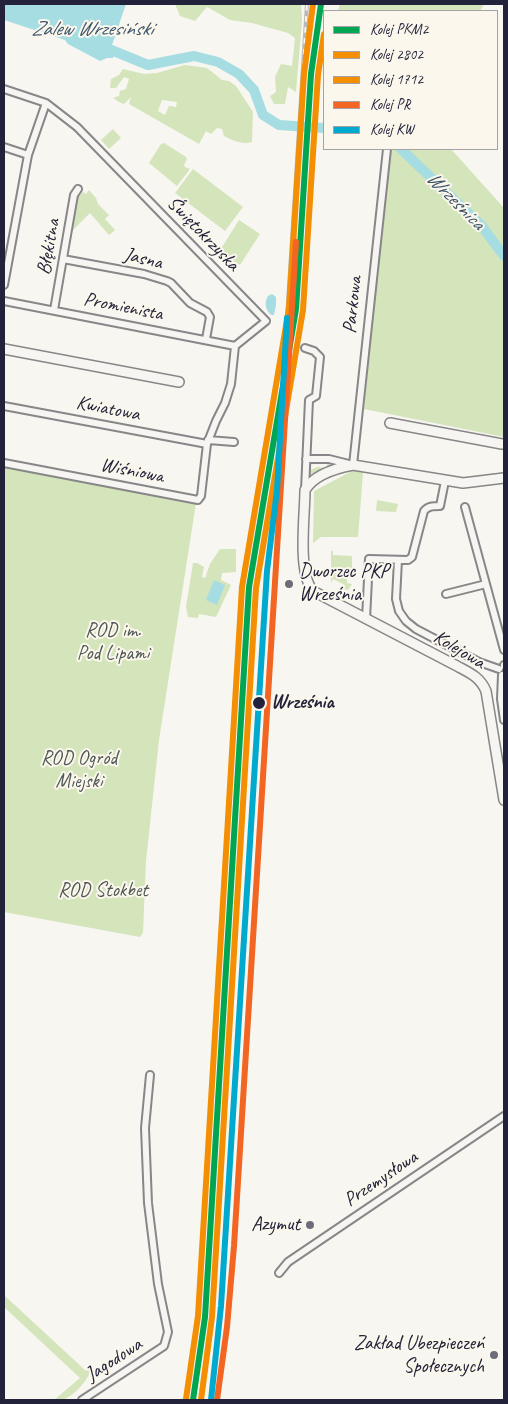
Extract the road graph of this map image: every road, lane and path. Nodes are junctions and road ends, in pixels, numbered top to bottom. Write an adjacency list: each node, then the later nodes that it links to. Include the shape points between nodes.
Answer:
1 (4, 89): 2 (street, Świętokrzyska)
2 (46, 103): 5 (street); 12 (street, Świętokrzyska, via 77,127 266,321)
3 (4, 147): 5 (street)
4 (387, 150): 23 (street, Parkowa)
5 (28, 155): 8 (street)
6 (78, 189): 7 (street, Błękitna, via 74,195)
7 (63, 258): 10 (street, Błękitna); 11 (street, Jasna, via 144,274 171,283 190,303 209,314)
8 (4, 284)
9 (4, 301): 10 (street, Promienista)
10 (54, 310): 11 (street, Promienista)
11 (206, 339): 12 (street, Promienista)
12 (235, 346): 18 (street, via 230,386)
13 (304, 348): 21 (street, via 320,357 316,396 309,400)
14 (4, 349): 15 (street)
15 (179, 382)
16 (4, 406): 18 (street, Kwiatowa)
17 (390, 423): 20 (street)
18 (208, 442): 19 (street, Kwiatowa); 22 (street, Wiśniowa, via 198,500)
19 (234, 442)
20 (502, 444)
21 (306, 459): 23 (street); 26 (street)
22 (4, 463)
23 (353, 464): 25 (street); 26 (street, via 315,480)
24 (504, 478): 25 (street, via 469,483)
25 (445, 481): 28 (street, via 440,506 424,511 414,555 410,560)
26 (305, 490): 31 (street, Kolejowa, via 304,568 307,582 313,591)
27 (466, 507): 29 (street)
28 (398, 560): 31 (street, via 369,559); 33 (street, via 396,599 406,621 479,662)
29 (486, 584): 30 (street); 32 (street)
30 (446, 594)
31 (366, 619): 35 (street, Kolejowa, via 480,680 486,691)
32 (504, 650)
33 (503, 669): 34 (street, via 501,699)
34 (504, 720)
35 (504, 800)
36 (150, 1075): 39 (street, Jagodowa, via 145,1128 148,1203 158,1284 168,1332 164,1346)
37 (504, 1116): 38 (street, Przemysłowa, via 288,1262)
38 (279, 1273)
39 (82, 1400)

